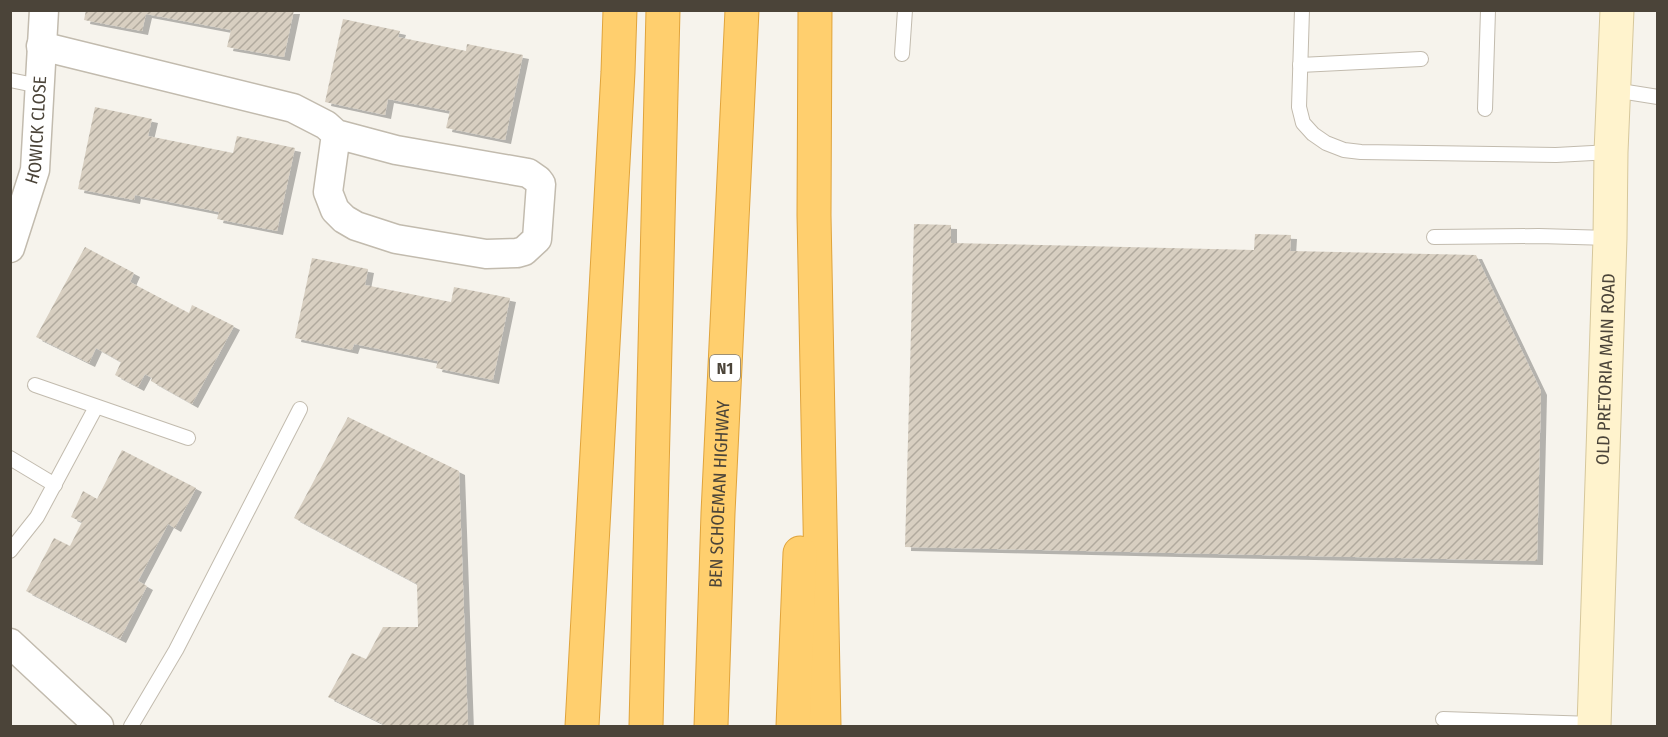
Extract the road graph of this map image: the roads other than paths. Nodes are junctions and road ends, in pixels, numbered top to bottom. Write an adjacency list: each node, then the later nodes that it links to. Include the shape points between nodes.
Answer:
1 (44, 10): 10 (street, HOWICK CLOSE)
2 (620, 10): 14 (highway)
3 (663, 10): 40 (highway)
4 (742, 10): 41 (highway, BEN SCHOEMAN HIGHWAY / N1)
5 (815, 10): 22 (highway)
6 (905, 10): 11 (lane)
7 (1302, 10): 13 (lane)
8 (1488, 10): 19 (lane)
9 (1617, 10): 17 (main road, OLD PRETORIA MAIN ROAD)
10 (41, 46): 16 (street, HOWICK CLOSE); 20 (street, via 293,108)
11 (902, 54)
12 (1421, 59): 13 (lane)
13 (1300, 65): 21 (lane, via 1299,107 1303,123 1326,143 1344,150 1556,155)
14 (618, 72): 38 (highway); 39 (highway)
15 (10, 80): 16 (lane)
16 (39, 86): 25 (street, HOWICK CLOSE, via 35,170)
17 (1614, 90): 18 (lane); 21 (main road, OLD PRETORIA MAIN ROAD)
18 (1658, 97)
19 (1485, 109)
20 (336, 134): 20 (street, via 396,150 528,173 541,184 537,238 524,251 486,254 396,239 356,226 335,210 328,192)
21 (1611, 152): 24 (main road, OLD PRETORIA MAIN ROAD)
22 (814, 215): 42 (highway); 43 (highway)
23 (1434, 237): 24 (lane)
24 (1610, 238): 35 (main road, OLD PRETORIA MAIN ROAD)
25 (10, 248)
26 (35, 385): 27 (lane)
27 (96, 407): 29 (lane); 31 (lane)
28 (300, 409): 37 (lane, via 176,650)
29 (188, 438)
30 (10, 458): 31 (lane)
31 (55, 485): 32 (lane, via 37,517)
32 (13, 543)
33 (10, 643): 36 (street)
34 (1443, 719): 35 (lane)
35 (1594, 725)
36 (99, 726)
37 (131, 726)
38 (582, 726)
39 (601, 726)
40 (645, 726)
41 (711, 726)
42 (793, 726)
43 (824, 726)

